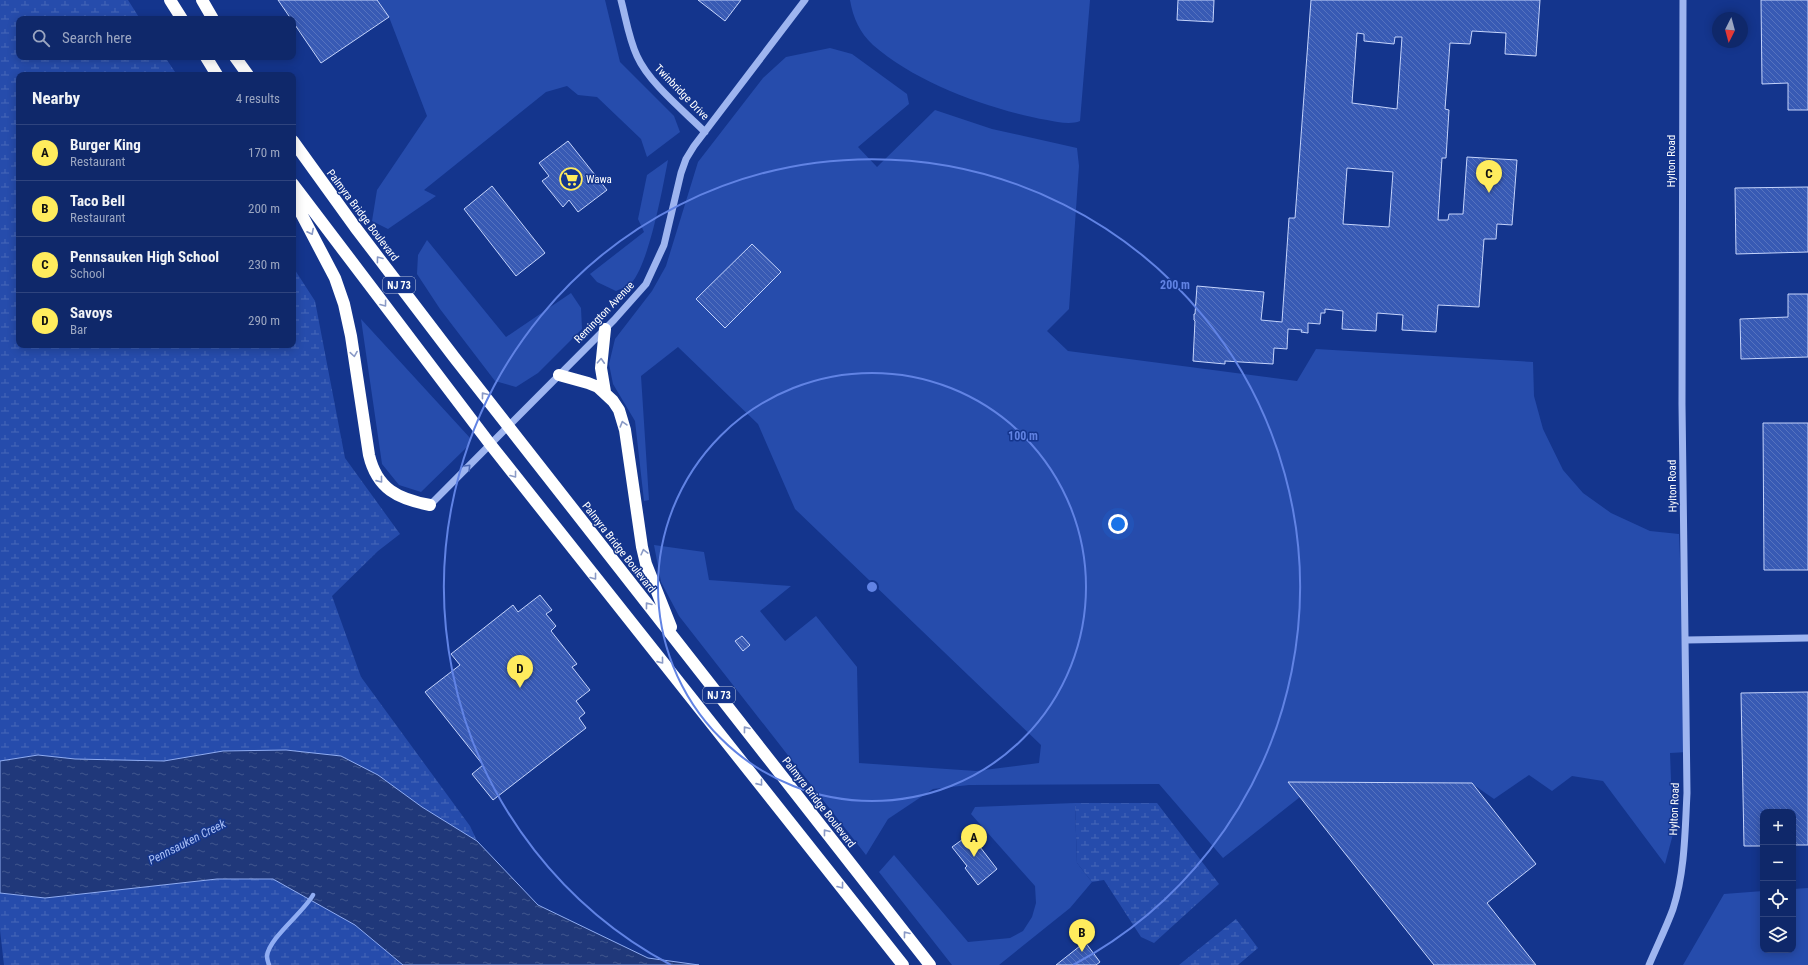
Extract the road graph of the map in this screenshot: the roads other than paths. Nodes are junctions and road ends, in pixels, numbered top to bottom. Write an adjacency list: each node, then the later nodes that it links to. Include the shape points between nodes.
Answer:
1 (170, 0): 6 (highway)
2 (202, 0): 7 (highway)
3 (621, 0): 12 (street, Twinbridge Drive, via 635,51 648,75)
4 (805, 0): 12 (street, Remington Avenue)
5 (1683, 0): 23 (street, Hylton Road, via 1682,404)
6 (180, 16)
7 (211, 16)
8 (208, 60): 10 (highway)
9 (237, 60): 11 (highway)
10 (215, 72)
11 (246, 72)
12 (705, 132): 16 (street, Remington Avenue, via 686,158 664,245 646,284)
13 (296, 145): 19 (highway, Palmyra Bridge Boulevard / NJ 73, one-way to 13, via 355,227)
14 (296, 188): 20 (highway, NJ 73, one-way to 20)
15 (296, 204): 21 (highway, one-way to 21, via 335,278 344,304 368,455 374,473 389,490)
16 (605, 329): 17 (street, Remington Avenue); 18 (highway, one-way to 16, via 601,368)
17 (559, 375): 18 (highway, via 588,383); 19 (street, Remington Avenue)
18 (606, 392): 24 (highway, one-way to 18, via 644,553 622,420)
19 (508, 426): 20 (street, Remington Avenue); 24 (highway, Palmyra Bridge Boulevard / NJ 73, one-way to 19)
20 (490, 444): 21 (street, Remington Avenue, one-way to 20); 25 (highway, NJ 73, one-way to 25)
21 (430, 505)
22 (1808, 638): 23 (street)
23 (1686, 640): 27 (street, Hylton Road, via 1684,849 1673,908)
24 (677, 641): 26 (highway, Palmyra Bridge Boulevard / NJ 73, one-way to 24)
25 (903, 965)
26 (930, 965)
27 (1649, 965)

